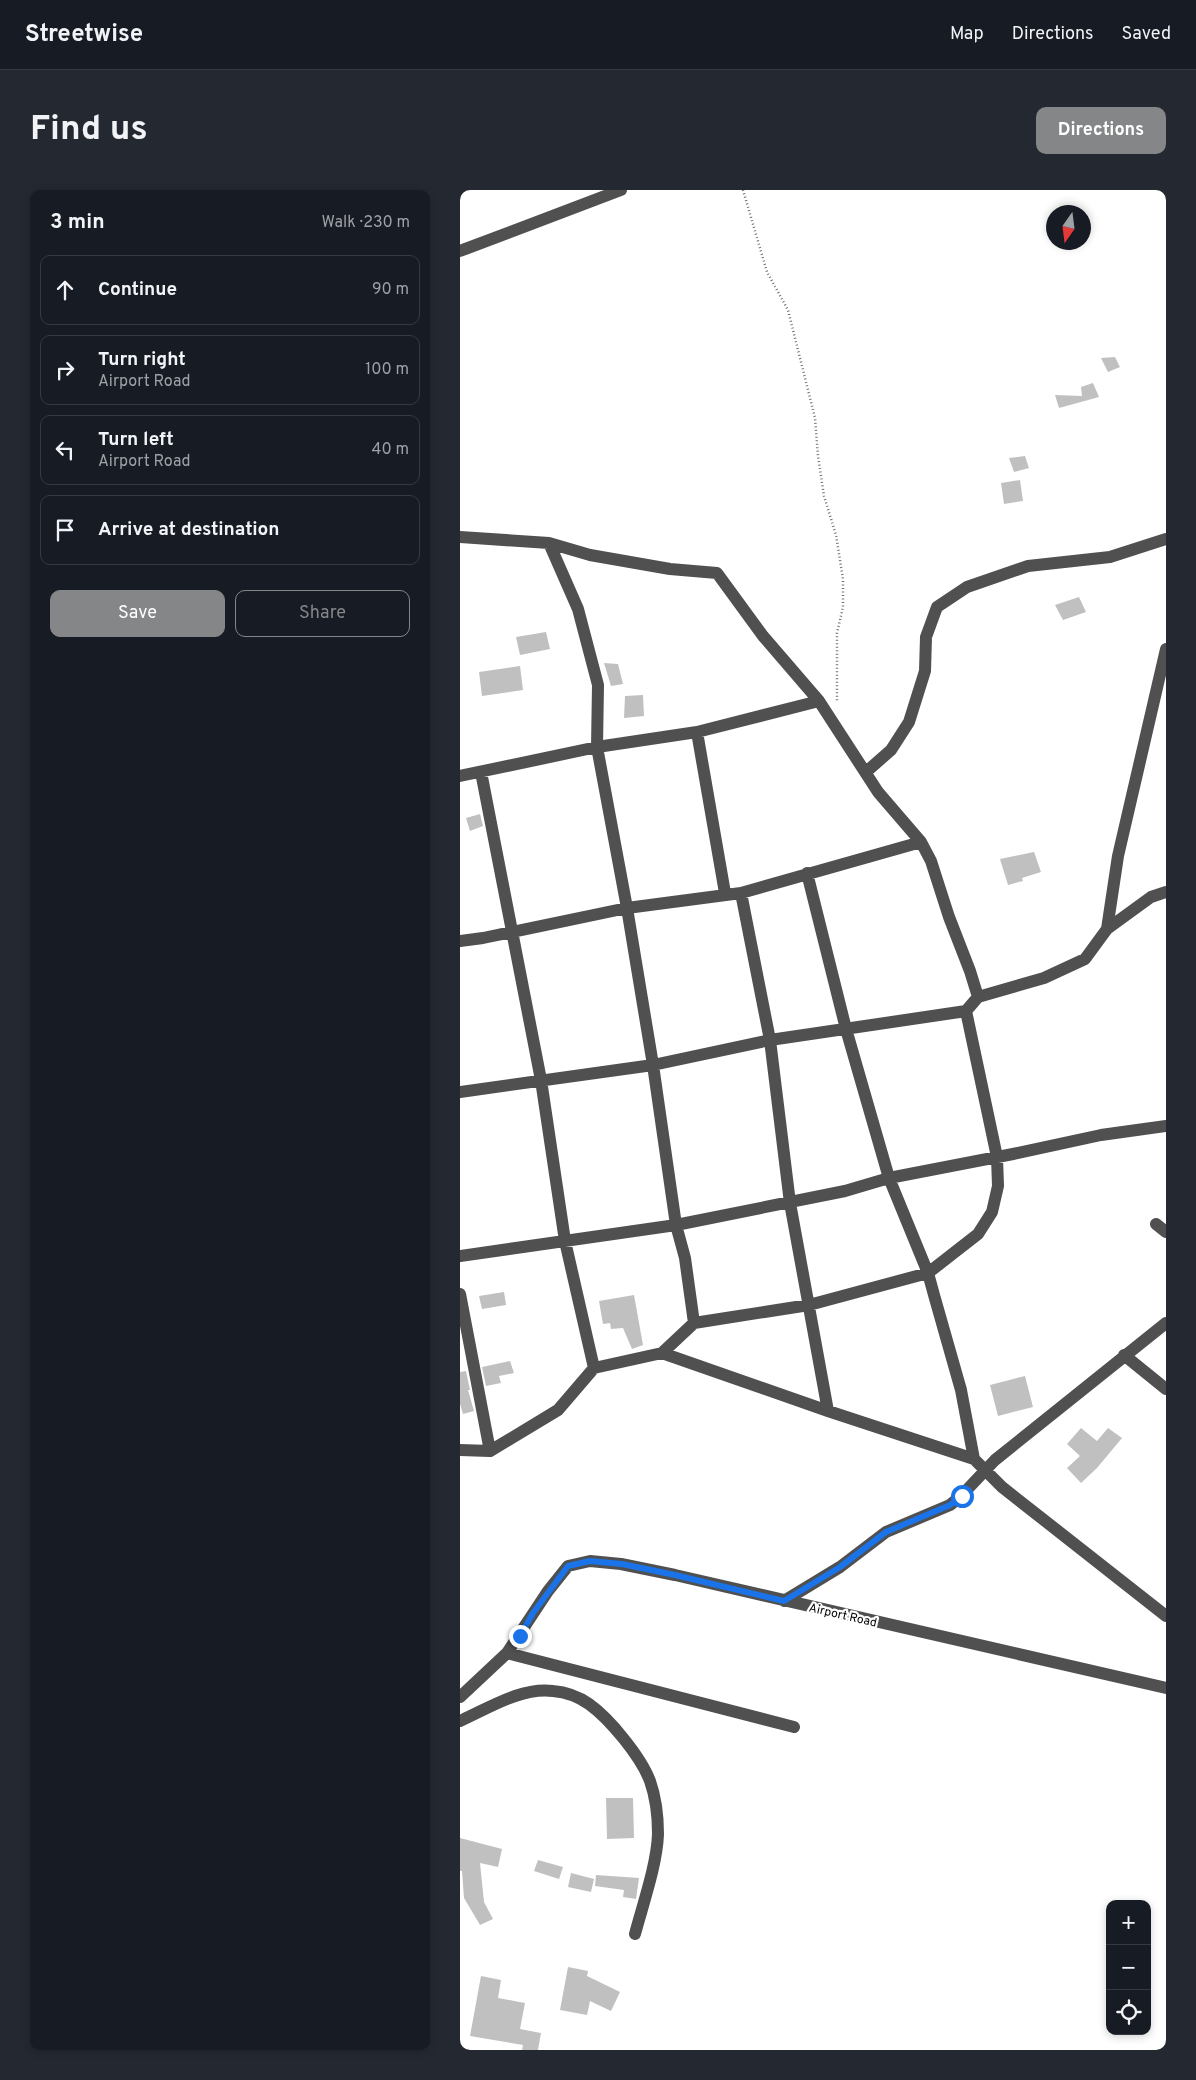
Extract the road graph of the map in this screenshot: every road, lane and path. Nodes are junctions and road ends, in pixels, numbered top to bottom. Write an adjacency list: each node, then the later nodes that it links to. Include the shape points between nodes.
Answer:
1 (621, 190): 3 (street)
2 (743, 190): 9 (path, via 767,272 788,310 815,418 824,496 836,535 843,579 843,607 837,633)
3 (461, 249)
4 (460, 537): 6 (street)
5 (1166, 540): 13 (street, via 1110,557 1028,566 968,587 937,607 926,637 925,671 909,722 891,750)
6 (549, 543): 8 (street, via 617,560 717,573 763,636); 11 (street, via 578,609 598,685)
7 (1166, 649): 21 (street, via 1118,856)
8 (819, 701): 9 (street); 10 (street)
9 (837, 729): 13 (street)
10 (697, 732): 11 (street); 19 (street)
11 (598, 747): 12 (street); 20 (street)
12 (481, 772): 14 (street); 22 (street)
13 (866, 772): 15 (street, via 878,792)
14 (460, 776)
15 (921, 842): 16 (street); 24 (street, via 932,861)
16 (807, 873): 17 (street); 26 (street)
17 (741, 892): 19 (street); 27 (street)
18 (1166, 892): 21 (street, via 1151,897)
19 (725, 893): 20 (street)
20 (627, 908): 22 (street); 28 (street)
21 (1107, 929): 24 (street, via 1085,959 1044,978)
22 (512, 931): 23 (street); 29 (street)
23 (460, 941)
24 (978, 997): 25 (street)
25 (966, 1011): 26 (street); 32 (street)
26 (846, 1029): 27 (street); 33 (street)
27 (770, 1040): 28 (street); 34 (street)
28 (653, 1065): 29 (street); 35 (street)
29 (541, 1080): 30 (street); 36 (street)
30 (460, 1092)
31 (1166, 1126): 32 (street, via 1101,1135)
32 (997, 1157): 33 (street); 38 (street, via 998,1186 992,1212 978,1234)
33 (889, 1178): 34 (street); 38 (street)
34 (790, 1203): 35 (street); 40 (street)
35 (676, 1225): 36 (street); 41 (street, via 685,1258)
36 (565, 1241): 37 (street); 45 (street)
37 (460, 1256)
38 (928, 1273): 40 (street); 50 (street, via 961,1390)
39 (460, 1294): 49 (street)
40 (809, 1305): 41 (street); 47 (street)
41 (694, 1323): 43 (street)
42 (1166, 1323): 44 (street)
43 (662, 1353): 45 (street); 47 (street)
44 (1124, 1355): 46 (street); 51 (street)
45 (594, 1368): 49 (street, via 558,1410)
46 (1166, 1389)
47 (828, 1411): 50 (street)
48 (460, 1450): 49 (street)
49 (490, 1451)
50 (974, 1459): 51 (street)
51 (984, 1470): 52 (street, via 950,1505 886,1532 840,1567); 53 (street)
52 (784, 1601): 54 (street, Airport Road, via 622,1564 590,1561 568,1566); 55 (street, Airport Road)
53 (1166, 1616)
54 (507, 1654): 56 (street, Airport Road); 58 (street)
55 (1166, 1688)
56 (460, 1697)
57 (460, 1721): 59 (street, via 518,1695 553,1691 588,1703 637,1756 650,1781 657,1807 658,1835)
58 (794, 1727)
59 (635, 1934)

